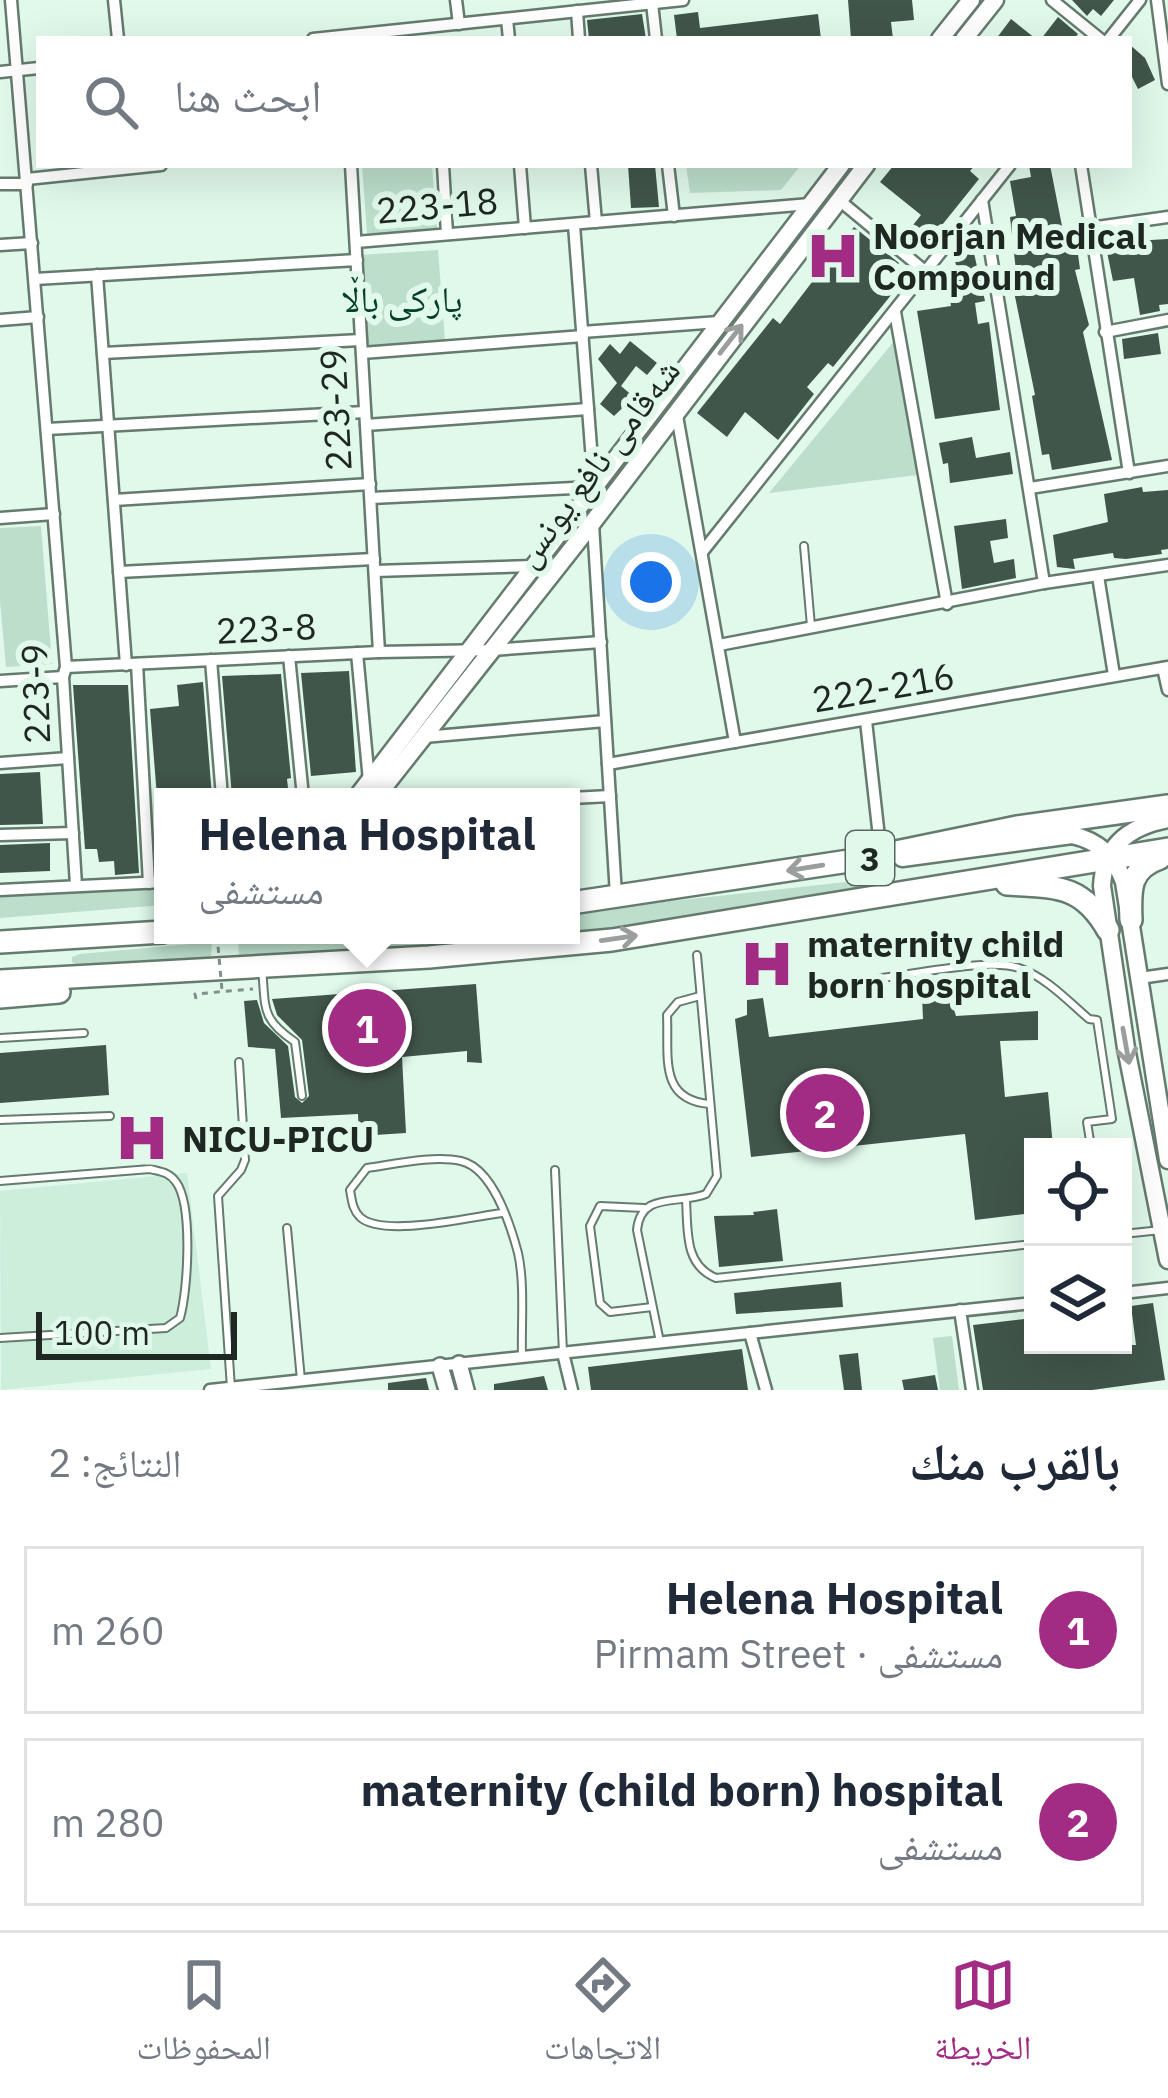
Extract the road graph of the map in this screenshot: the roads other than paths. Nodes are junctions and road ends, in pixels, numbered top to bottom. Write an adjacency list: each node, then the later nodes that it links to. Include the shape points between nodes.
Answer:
1 (11, 0): 26 (street, 223-9)
2 (114, 0): 16 (street)
3 (457, 0): 14 (street)
4 (683, 0): 10 (street)
5 (971, 0): 21 (main road)
6 (995, 0): 22 (main road)
7 (1052, 0): 23 (street)
8 (1140, 0): 24 (street)
9 (1157, 0): 28 (street)
10 (652, 3): 12 (street); 20 (street)
11 (561, 6): 12 (street); 13 (street)
12 (577, 11): 19 (street)
13 (508, 19): 14 (street); 18 (street)
14 (459, 24): 15 (street)
15 (436, 33): 17 (street)
16 (118, 36)
17 (374, 36)
18 (509, 36)
19 (579, 36)
20 (656, 36)
21 (942, 36)
22 (966, 36)
23 (1100, 36)
24 (1107, 36)
25 (36, 68): 26 (street)
26 (18, 70): 27 (street); 39 (street, 223-9)
27 (0, 72)
28 (1168, 84)
29 (137, 168): 39 (street)
30 (351, 168): 51 (street, 223-29)
31 (443, 168): 50 (street)
32 (520, 168): 48 (street)
33 (591, 168): 46 (street)
34 (668, 168): 44 (street)
35 (839, 168): 43 (main road, شەقامی نافع یونس)
36 (864, 168): 41 (main road, شەقامی نافع یونس)
37 (1008, 168): 42 (street)
38 (1081, 168): 49 (street)
39 (27, 182): 40 (street); 52 (street, 223-9)
40 (0, 184)
41 (839, 200): 55 (street); 68 (main road, شەقامی نافع یونس, one-way to 41)
42 (982, 200): 55 (street); 75 (street)
43 (810, 204): 44 (street, 223-18); 62 (main road, شەقامی نافع یونس)
44 (674, 215): 46 (street, 223-18)
45 (1168, 217): 49 (street)
46 (596, 222): 47 (street, 223-18)
47 (574, 225): 48 (street, 223-18); 64 (street)
48 (525, 228): 50 (street, 223-18)
49 (1090, 228): 63 (street)
50 (447, 234): 51 (street, 223-18)
51 (356, 242): 54 (street, 223-29)
52 (32, 243): 53 (street); 57 (street, 223-9)
53 (0, 245)
54 (357, 260): 56 (street); 65 (street, 223-29)
55 (926, 272): 58 (street)
56 (98, 275): 57 (street); 66 (street)
57 (35, 279): 59 (street, 223-9)
58 (895, 311): 83 (street); 90 (street)
59 (38, 317): 60 (street); 71 (street, 223-9)
60 (0, 320)
61 (1168, 320): 63 (street)
62 (719, 322): 64 (street); 74 (main road, شەقامی نافع یونس)
63 (1105, 332): 73 (street)
64 (583, 334): 65 (street); 67 (street)
65 (362, 346): 66 (street); 69 (street, 223-29)
66 (103, 353): 70 (street)
67 (588, 409): 69 (street); 74 (street)
68 (676, 410): 77 (main road, شەقامی نافع یونس); 83 (street)
69 (366, 418): 70 (street); 76 (street, 223-29)
70 (108, 425): 71 (street); 78 (street)
71 (47, 429): 79 (street, 223-9)
72 (1168, 466): 73 (street)
73 (1129, 473): 75 (street)
74 (594, 487): 76 (street); 77 (main road); 86 (main road, شەقامی نافع یونس)
75 (1030, 488): 89 (street)
76 (370, 491): 78 (street); 84 (street, 223-29)
77 (610, 499): 81 (main road, شەقامی نافع یونس)
78 (114, 500): 87 (street)
79 (54, 514): 80 (street); 102 (street, 223-9)
80 (0, 518)
81 (593, 522): 92 (street); 94 (main road, شەقامی نافع یونس)
82 (804, 546): 91 (lane)
83 (703, 551): 93 (street)
84 (374, 565): 86 (street); 87 (street); 96 (street, 223-29)
85 (1168, 565): 88 (street)
86 (534, 566): 95 (main road, شەقامی نافع یونس)
87 (119, 572): 100 (street)
88 (1098, 576): 89 (street); 103 (street)
89 (1044, 584): 90 (street)
90 (947, 604): 91 (street)
91 (811, 628): 93 (street)
92 (601, 642): 94 (street, 223-8); 106 (street)
93 (719, 644): 109 (street)
94 (492, 650): 95 (street, 223-8); 108 (main road, شەقامی نافع یونس)
95 (469, 651): 96 (street, 223-8); 116 (main road, شەقامی نافع یونس)
96 (380, 652): 97 (street, 223-8)
97 (358, 653): 98 (street, 223-8); 115 (street)
98 (289, 656): 99 (street, 223-8); 114 (street)
99 (211, 660): 100 (street, 223-8); 113 (street)
100 (131, 664): 102 (street, 223-8); 127 (street)
101 (1165, 667): 103 (street, 222-216); 105 (street)
102 (64, 672): 104 (street, 223-8); 110 (street, 223-9)
103 (1114, 674): 107 (street, 222-216)
104 (0, 681)
105 (1168, 690)
106 (605, 721): 108 (street); 112 (street)
107 (866, 722): 109 (street, 222-216); 125 (street)
108 (424, 737): 117 (main road, شەقامی نافع یونس)
109 (735, 742): 112 (street, 222-216)
110 (68, 758): 111 (street); 122 (street, 223-9)
111 (0, 763)
112 (608, 764): 118 (street)
113 (220, 788)
114 (302, 788)
115 (372, 788)
116 (373, 788)
117 (373, 788)
118 (610, 796): 119 (street); 132 (street)
119 (580, 798)
120 (1168, 806): 125 (highway, 3)
121 (1168, 819): 126 (main road, via 1135,828)
122 (73, 833): 123 (street); 130 (street, 223-9)
123 (0, 836)
124 (1168, 852): 126 (highway, 3); 134 (highway, via 1134,875)
125 (881, 856): 126 (main road, via 922,858 1072,836); 132 (highway, 3, one-way to 132)
126 (1110, 857): 128 (highway, 3); 134 (main road, via 1123,877); 135 (main road, via 1102,887)
127 (154, 865)
128 (970, 881): 135 (highway, via 1070,891); 139 (highway, 3, one-way to 128)
129 (154, 883): 130 (street)
130 (76, 885): 131 (street)
131 (0, 890)
132 (616, 898): 133 (highway, 3)
133 (580, 902)
134 (1131, 920): 146 (main road)
135 (1108, 931): 165 (main road, one-way to 165)
136 (154, 933): 137 (highway)
137 (84, 937): 138 (highway); 145 (highway, via 67,959)
138 (5, 942): 148 (highway, via 26,947 32,962)
139 (580, 943)
140 (569, 944): 142 (highway, 3, one-way to 140)
141 (697, 955): 149 (lane)
142 (262, 965): 143 (highway, 3); 153 (lane, via 263,1006 276,1030 295,1042)
143 (159, 971): 145 (highway, 3); 148 (highway, via 93,989)
144 (1168, 974): 146 (street)
145 (85, 976): 148 (highway, 3)
146 (1140, 978): 158 (main road)
147 (865, 980): 157 (lane, via 992,964 1042,980 1097,1020 1112,1119 1088,1121)
148 (4, 986)
149 (700, 996): 154 (lane); 154 (lane, via 667,1015 671,1083 685,1099)
150 (84, 1033): 151 (lane)
151 (0, 1038)
152 (239, 1062): 182 (lane, via 245,1160 218,1196)
153 (302, 1096)
154 (710, 1104): 161 (lane, via 717,1176 706,1194)
155 (110, 1116): 156 (lane)
156 (0, 1120)
157 (1090, 1138)
158 (1168, 1160)
159 (555, 1170): 177 (lane)
160 (0, 1181): 175 (lane, via 168,1173 180,1186 189,1273 180,1318 166,1328)
161 (686, 1200): 162 (lane); 167 (lane, via 690,1253 702,1273 716,1278)
162 (644, 1208): 172 (lane, via 637,1230); 172 (lane, via 600,1206 590,1226 600,1303 610,1312)
163 (502, 1213): 163 (lane, via 382,1228 354,1210 350,1190 367,1168 456,1160 489,1177); 178 (lane, via 518,1254)
164 (287, 1228): 181 (lane)
165 (1162, 1230): 166 (lane); 168 (main road)
166 (1132, 1233)
167 (1024, 1245)
168 (1168, 1260)
169 (1168, 1288): 170 (street)
170 (1132, 1292)
171 (1024, 1304): 173 (street)
172 (652, 1307): 176 (lane)
173 (961, 1310): 174 (street); 188 (street)
174 (750, 1333): 176 (street); 187 (street)
175 (0, 1338)
176 (659, 1342): 177 (street)
177 (562, 1353): 178 (street); 186 (street)
178 (522, 1356): 179 (street)
179 (459, 1364): 180 (street); 185 (street)
180 (440, 1366): 181 (street); 184 (street)
181 (301, 1381): 182 (street)
182 (231, 1388): 183 (street)
183 (210, 1390)
184 (447, 1390)
185 (466, 1390)
186 (572, 1390)
187 (766, 1390)
188 (972, 1390)

